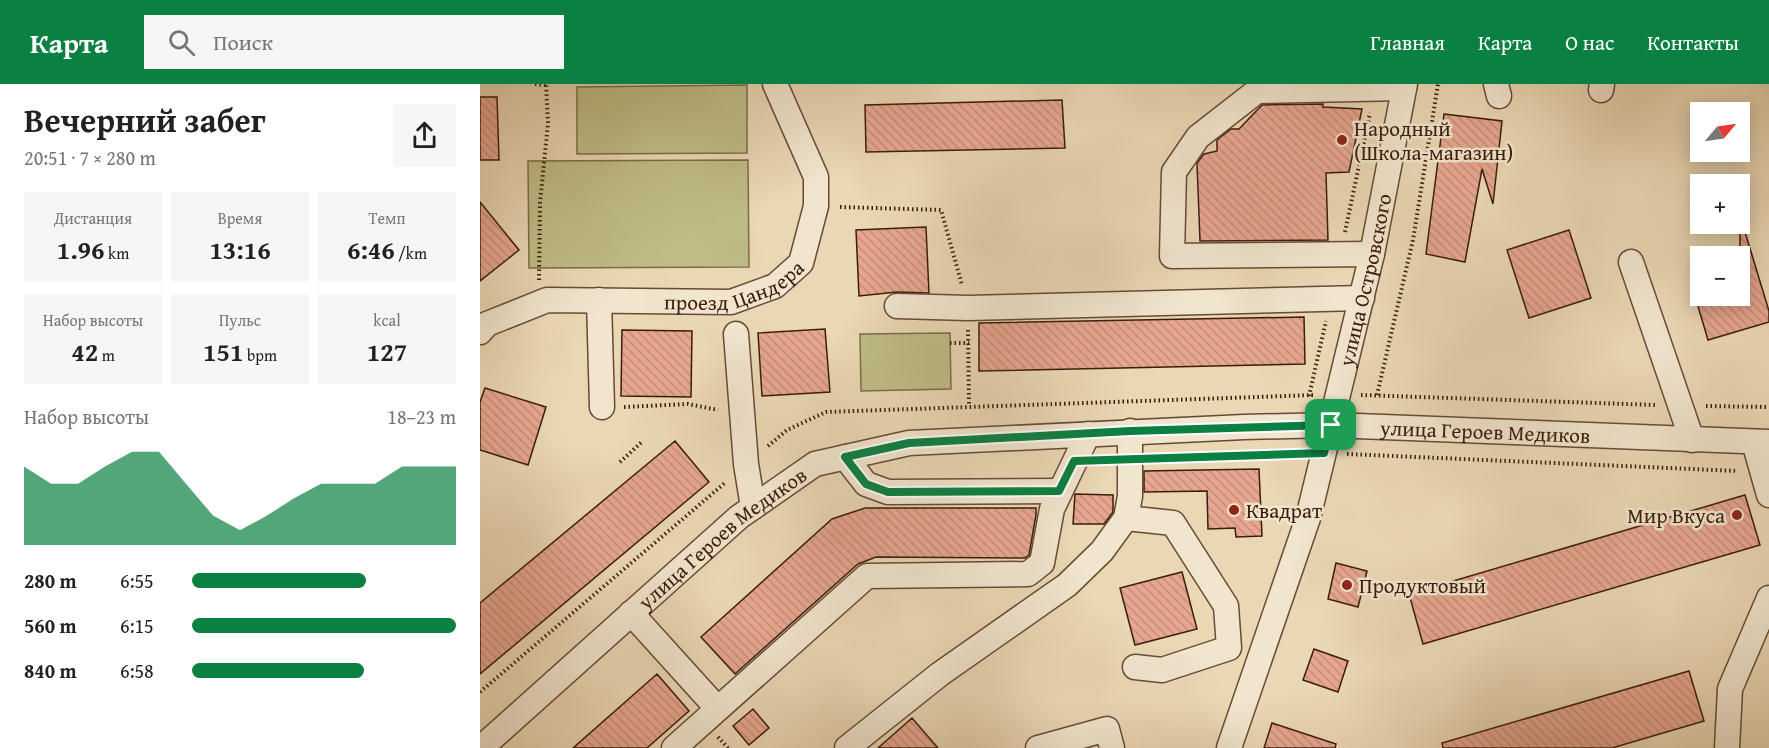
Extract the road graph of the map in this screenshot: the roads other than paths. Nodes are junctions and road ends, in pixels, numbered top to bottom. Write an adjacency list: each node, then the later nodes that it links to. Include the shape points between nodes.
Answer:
1 (775, 84): 6 (street, проезд Цандера, via 816,177 816,206 801,262 775,285 731,302)
2 (1404, 86): 3 (street, улица Островского); 3 (street, via 1257,92 1198,137 1174,172 1172,256)
3 (1372, 254): 5 (street, улица Островского)
4 (1631, 262): 14 (street)
5 (1362, 298): 7 (street, via 968,308); 11 (street, улица Островского)
6 (599, 300): 8 (street, проезд Цандера, via 547,300 487,324); 10 (street)
7 (897, 306)
8 (480, 332)
9 (736, 334): 19 (street)
10 (602, 407)
11 (1331, 425): 12 (street, улица Героев Медиков); 14 (street, улица Героев Медиков); 30 (street, улица Островского, via 1308,518)
12 (1130, 431): 13 (street, улица Героев Медиков); 20 (street)
13 (1088, 434): 16 (street, улица Героев Медиков, via 909,443); 18 (street)
14 (1692, 440): 15 (street, улица Героев Медиков)
15 (1762, 442): 17 (street)
16 (845, 457): 18 (street, via 866,484 888,492); 19 (street, улица Героев Медиков, via 815,464)
17 (1766, 484)
18 (1059, 491): 24 (street, via 1042,563 1028,574 867,576)
19 (753, 507): 22 (street, улица Героев Медиков)
20 (1126, 518): 23 (street, via 1173,523 1227,606 1229,648 1162,670); 27 (street, via 1102,551 1067,585 940,674)
21 (1769, 598): 31 (street, via 1730,688)
22 (631, 613): 24 (street); 25 (street, улица Героев Медиков)
23 (1135, 667)
24 (717, 708): 26 (street)
25 (481, 748)
26 (674, 748)
27 (847, 748)
28 (1038, 748): 29 (street, via 1107,729)
29 (1112, 748)
30 (1229, 748)
31 (1727, 748)

